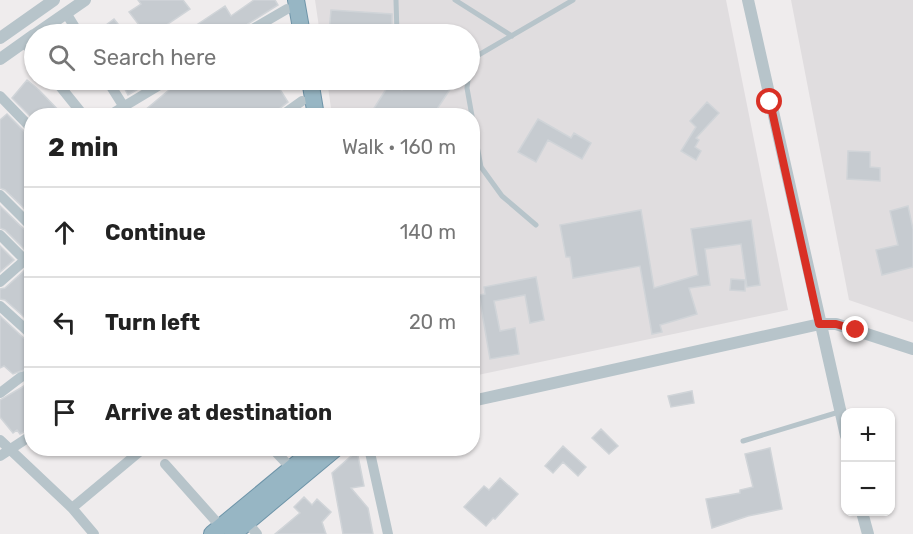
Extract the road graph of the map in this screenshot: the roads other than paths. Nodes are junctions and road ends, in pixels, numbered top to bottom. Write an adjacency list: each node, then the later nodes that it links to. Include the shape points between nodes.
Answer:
1 (54, 0): 16 (street)
2 (85, 0): 8 (street)
3 (396, 0): 14 (lane)
4 (455, 0): 15 (lane)
5 (573, 0): 15 (lane)
6 (748, 0): 42 (street)
7 (290, 3): 11 (street); 12 (highway); 13 (highway)
8 (66, 13): 9 (street); 10 (street)
9 (51, 24)
10 (73, 24)
11 (259, 24)
12 (291, 24)
13 (298, 24)
14 (397, 24)
15 (512, 36): 18 (lane)
16 (0, 38)
17 (24, 43): 19 (street)
18 (480, 54)
19 (0, 59)
20 (63, 90): 28 (street)
21 (113, 90): 27 (street)
22 (152, 90): 27 (street)
23 (300, 90): 29 (highway)
24 (312, 90): 30 (highway)
25 (467, 90): 31 (lane)
26 (0, 96): 32 (street)
27 (124, 107)
28 (78, 108)
29 (303, 108)
30 (315, 108)
31 (470, 108)
32 (24, 121)
33 (480, 161): 36 (lane, via 502,196)
34 (0, 195): 35 (street)
35 (24, 219)
36 (536, 225)
37 (0, 235): 38 (street)
38 (24, 259)
39 (24, 266): 40 (street)
40 (0, 282)
41 (0, 306): 43 (street)
42 (819, 324): 44 (street, via 836,324); 47 (street); 48 (street)
43 (24, 328)
44 (913, 349)
45 (24, 376): 46 (street)
46 (0, 393)
47 (480, 399)
48 (840, 412): 49 (street); 52 (lane)
49 (841, 416)
50 (0, 440): 53 (street)
51 (24, 440): 53 (street)
52 (743, 441)
53 (4, 453): 61 (street)
54 (133, 456): 61 (street)
55 (280, 456): 60 (street)
56 (306, 456): 60 (highway)
57 (328, 456): 63 (highway)
58 (371, 456): 66 (street)
59 (165, 464): 64 (street)
60 (291, 468): 64 (highway)
61 (72, 508): 65 (street)
62 (863, 516): 67 (street)
63 (252, 528): 64 (highway)
64 (222, 532)
65 (94, 534)
66 (388, 534)
67 (868, 534)

